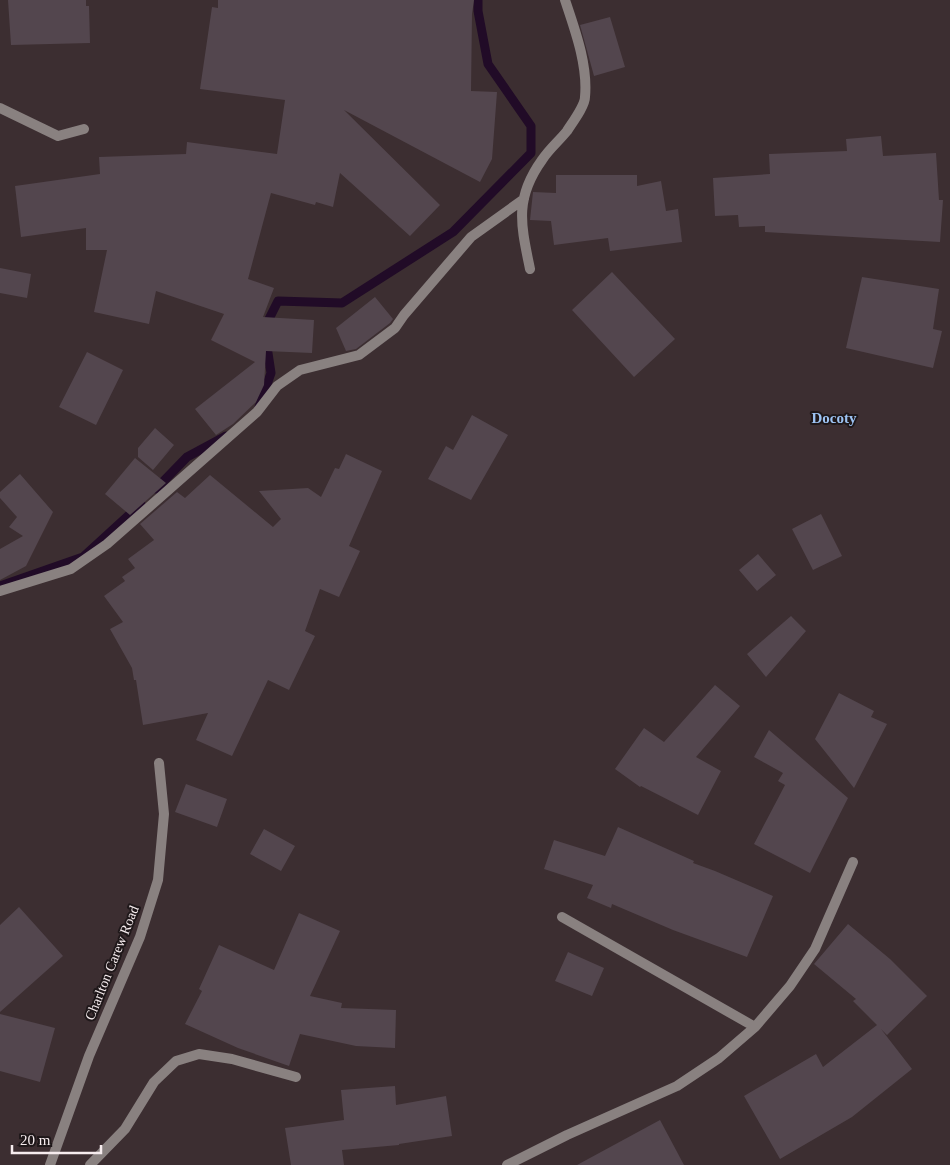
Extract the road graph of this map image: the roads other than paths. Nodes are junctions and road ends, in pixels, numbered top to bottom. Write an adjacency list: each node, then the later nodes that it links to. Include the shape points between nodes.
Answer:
1 (565, 0): 4 (street, via 584,68 586,99 560,141 531,176)
2 (0, 108): 3 (street, via 58,136)
3 (84, 129)
4 (524, 199): 5 (street, via 521,222); 6 (street, via 471,237 395,328 358,355 300,370 277,386 257,412 107,544 71,569)
5 (530, 269)
6 (0, 591)
7 (159, 763): 12 (street, Charlton Carew Road, via 164,814 158,880 140,937 89,1056)
8 (853, 862): 10 (street, via 815,949 790,986)
9 (562, 916): 10 (street)
10 (755, 1027): 14 (street, via 720,1058 677,1086)
11 (296, 1077): 13 (street, via 232,1059 199,1054 176,1061 154,1082 125,1129)
12 (50, 1165)
13 (90, 1165)
14 (507, 1165)

